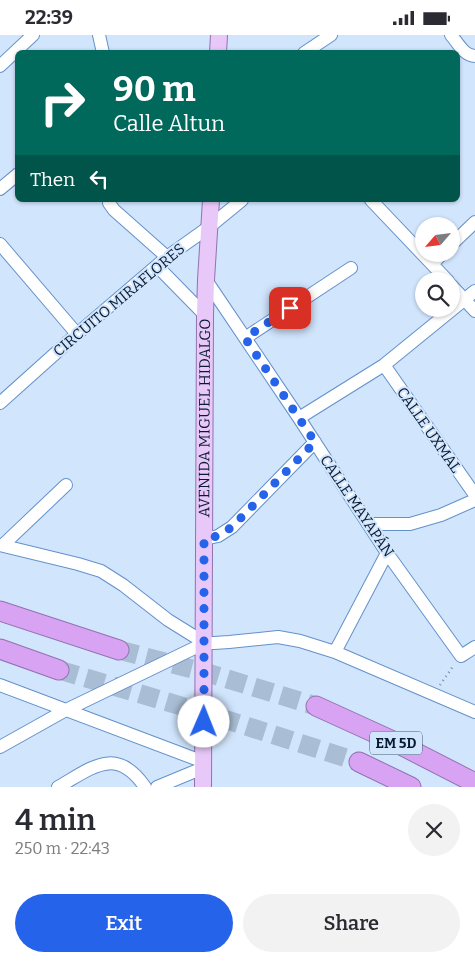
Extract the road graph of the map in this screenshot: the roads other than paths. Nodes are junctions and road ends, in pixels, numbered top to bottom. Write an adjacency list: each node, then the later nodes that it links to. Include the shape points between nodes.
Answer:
1 (33, 35): 6 (street)
2 (99, 35): 7 (street)
3 (219, 35): 8 (main road)
4 (331, 35): 9 (street)
5 (451, 35): 11 (street, via 464,52)
6 (17, 50)
7 (103, 50)
8 (218, 50)
9 (308, 50)
10 (15, 52): 12 (street)
11 (475, 56)
12 (0, 66)
13 (15, 176): 14 (street)
14 (0, 189)
15 (109, 202): 23 (street)
16 (210, 202): 20 (main road, AVENIDA MIGUEL HIDALGO)
17 (240, 202): 20 (street, CIRCUITO MIRAFLORES)
18 (373, 202): 24 (street)
19 (475, 222): 21 (street)
20 (209, 227): 23 (street, CIRCUITO MIRAFLORES); 28 (main road, AVENIDA MIGUEL HIDALGO)
21 (460, 236)
22 (0, 245): 34 (street)
23 (167, 257): 25 (street, CIRCUITO MIRAFLORES)
24 (432, 264): 27 (street)
25 (157, 266): 33 (street); 34 (street, CIRCUITO MIRAFLORES)
26 (351, 268): 35 (street)
27 (440, 272)
28 (206, 280): 33 (main road, AVENIDA MIGUEL HIDALGO); 35 (street, CALLE MAYAPÁN)
29 (475, 291): 31 (street)
30 (460, 295): 31 (street)
31 (465, 300): 32 (street); 36 (street)
32 (475, 311)
33 (205, 315): 44 (main road, AVENIDA MIGUEL HIDALGO)
34 (76, 334): 37 (street, CIRCUITO MIRAFLORES)
35 (245, 338): 38 (street, CALLE MAYAPÁN)
36 (384, 365): 38 (street); 41 (street, CALLE UXMAL)
37 (2, 397)
38 (299, 418): 39 (street, CALLE MAYAPÁN)
39 (315, 442): 43 (street, CALLE MAYAPÁN); 44 (street, via 232,527 218,536)
40 (66, 485): 45 (street)
41 (475, 495)
42 (475, 500): 43 (street, via 410,524)
43 (368, 524): 46 (street, CALLE MAYAPÁN)
44 (204, 539): 48 (main road, AVENIDA MIGUEL HIDALGO)
45 (2, 545): 48 (street, via 100,571)
46 (387, 553): 49 (street, CALLE MAYAPÁN, via 461,656); 52 (street)
47 (0, 611): 51 (highway)
48 (205, 643): 52 (street, via 278,637); 56 (street); 60 (main road, AVENIDA MIGUEL HIDALGO)
49 (475, 647)
50 (0, 649): 53 (highway)
51 (119, 650)
52 (335, 652): 57 (street)
53 (59, 670)
54 (0, 685): 56 (street)
55 (316, 706): 61 (highway, EM 5D)
56 (66, 710): 58 (street); 60 (street)
57 (475, 712)
58 (0, 747)
59 (359, 762): 66 (highway, EM 5D)
60 (203, 765): 62 (main road, AVENIDA MIGUEL HIDALGO); 65 (street)
61 (475, 783)
62 (201, 786)
63 (58, 787): 64 (street, via 95,766 111,762 134,773)
64 (145, 787)
65 (157, 787)
66 (411, 787)

